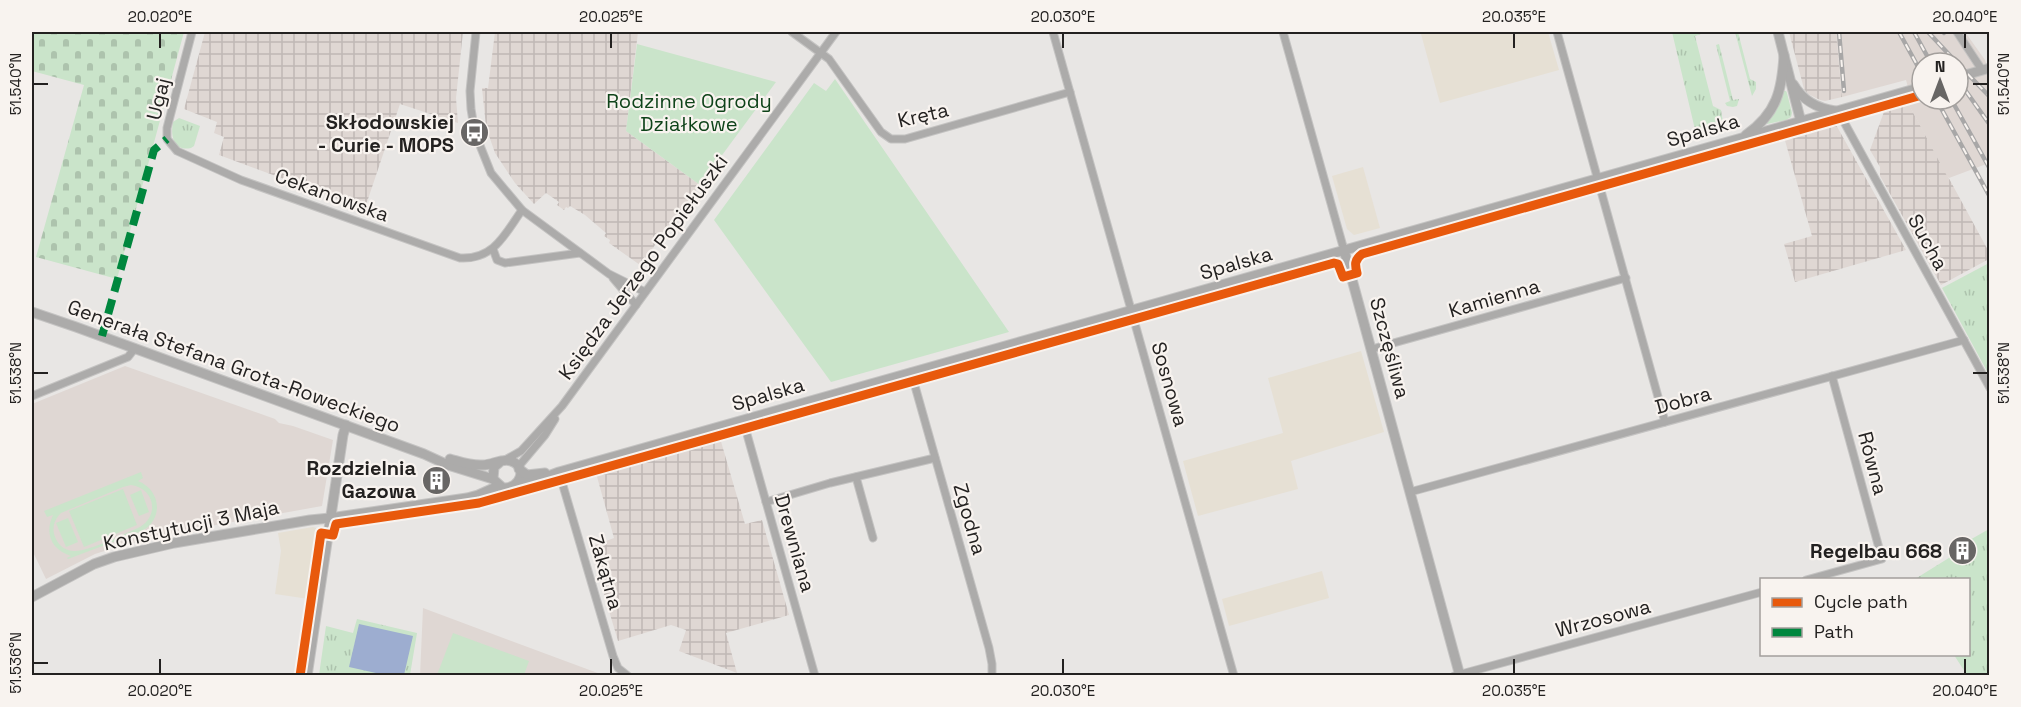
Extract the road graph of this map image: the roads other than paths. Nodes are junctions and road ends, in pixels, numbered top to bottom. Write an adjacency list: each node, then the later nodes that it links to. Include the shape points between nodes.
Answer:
1 (192, 32): 20 (street, Ugaj)
2 (476, 32): 22 (street, via 470,91 475,133 491,173)
3 (792, 32): 10 (street, Kręta)
4 (836, 32): 10 (street, Księdza Jerzego Popiełuszki)
5 (1053, 32): 16 (street, Sosnowa)
6 (1283, 32): 24 (street, Szczęśliwa)
7 (1557, 32): 21 (street)
8 (1778, 32): 11 (street)
9 (1957, 32): 12 (street)
10 (820, 52): 16 (street, Kręta, via 881,132 895,140); 28 (street, Księdza Jerzego Popiełuszki)
11 (1784, 55): 14 (street); 19 (street, via 1776,101 1763,123)
12 (1986, 69): 13 (street)
13 (1970, 74)
14 (1790, 78): 17 (street, via 1808,101); 18 (street)
15 (1910, 90): 17 (street, Spalska)
16 (1070, 92): 30 (street, Sosnowa)
17 (1838, 111): 18 (street, Spalska); 32 (street, Sucha)
18 (1801, 122): 19 (street, Spalska)
19 (1742, 138): 21 (street, Spalska)
20 (167, 139): 23 (street, Cekanowska, via 177,151 241,180 448,255 472,259)
21 (1598, 178): 24 (street, Spalska); 27 (street)
22 (522, 210): 23 (street); 25 (street)
23 (492, 249): 25 (street, via 497,260 505,263)
24 (1344, 250): 30 (street, Spalska); 34 (street, Szczęśliwa)
25 (580, 253): 26 (street)
26 (609, 274): 28 (street); 29 (street)
27 (1626, 278): 34 (street, Kamienna); 41 (street)
28 (645, 292): 29 (street, Księdza Jerzego Popiełuszki)
29 (636, 305): 39 (street, Księdza Jerzego Popiełuszki)
30 (1132, 310): 35 (street, Spalska); 62 (street, Sosnowa)
31 (32, 312): 33 (street, Generała Stefana Grota-Roweckiego)
32 (1964, 340): 36 (street, Dobra); 37 (street, Sucha)
33 (135, 348): 38 (street, via 128,357); 42 (street, Generała Stefana Grota-Roweckiego)
34 (1372, 349): 51 (street, Szczęśliwa)
35 (911, 372): 40 (street, Spalska); 44 (street, Zgodna)
36 (1832, 376): 41 (street, Dobra); 55 (street, Równa, via 1882,559)
37 (1989, 388)
38 (32, 396)
39 (562, 406): 45 (street, Księdza Jerzego Popiełuszki, via 521,451); 46 (street, Księdza Jerzego Popiełuszki)
40 (743, 420): 47 (street, Spalska); 52 (street, Drewniana)
41 (1665, 422): 51 (street, Dobra)
42 (346, 425): 43 (street, Generała Stefana Grota-Roweckiego); 53 (street)
43 (424, 454): 45 (street, Generała Stefana Grota-Roweckiego, via 472,465); 50 (street, Generała Stefana Grota-Roweckiego)
44 (935, 458): 48 (street); 61 (street, Zgodna, via 989,648)
45 (502, 461): 46 (street, via 512,461); 50 (street, via 494,467)
46 (519, 468): 47 (street, Spalska, via 527,475); 49 (street)
47 (559, 472): 49 (street, Spalska, via 530,483); 59 (street, Zakątna, via 613,656 618,668)
48 (856, 477): 52 (street); 54 (street)
49 (518, 482): 50 (street, via 511,487)
50 (496, 483): 53 (street, via 467,498)
51 (1410, 492): 63 (street, Szczęśliwa)
52 (766, 502): 60 (street, Drewniana)
53 (330, 518): 57 (street, Konstytucji 3 Maja, via 114,556); 58 (street)
54 (873, 538)
55 (1810, 578)
56 (1760, 592): 63 (street, Wrzosowa)
57 (32, 597)
58 (307, 675)
59 (628, 675)
60 (815, 675)
61 (992, 675)
62 (1234, 675)
63 (1458, 675)

